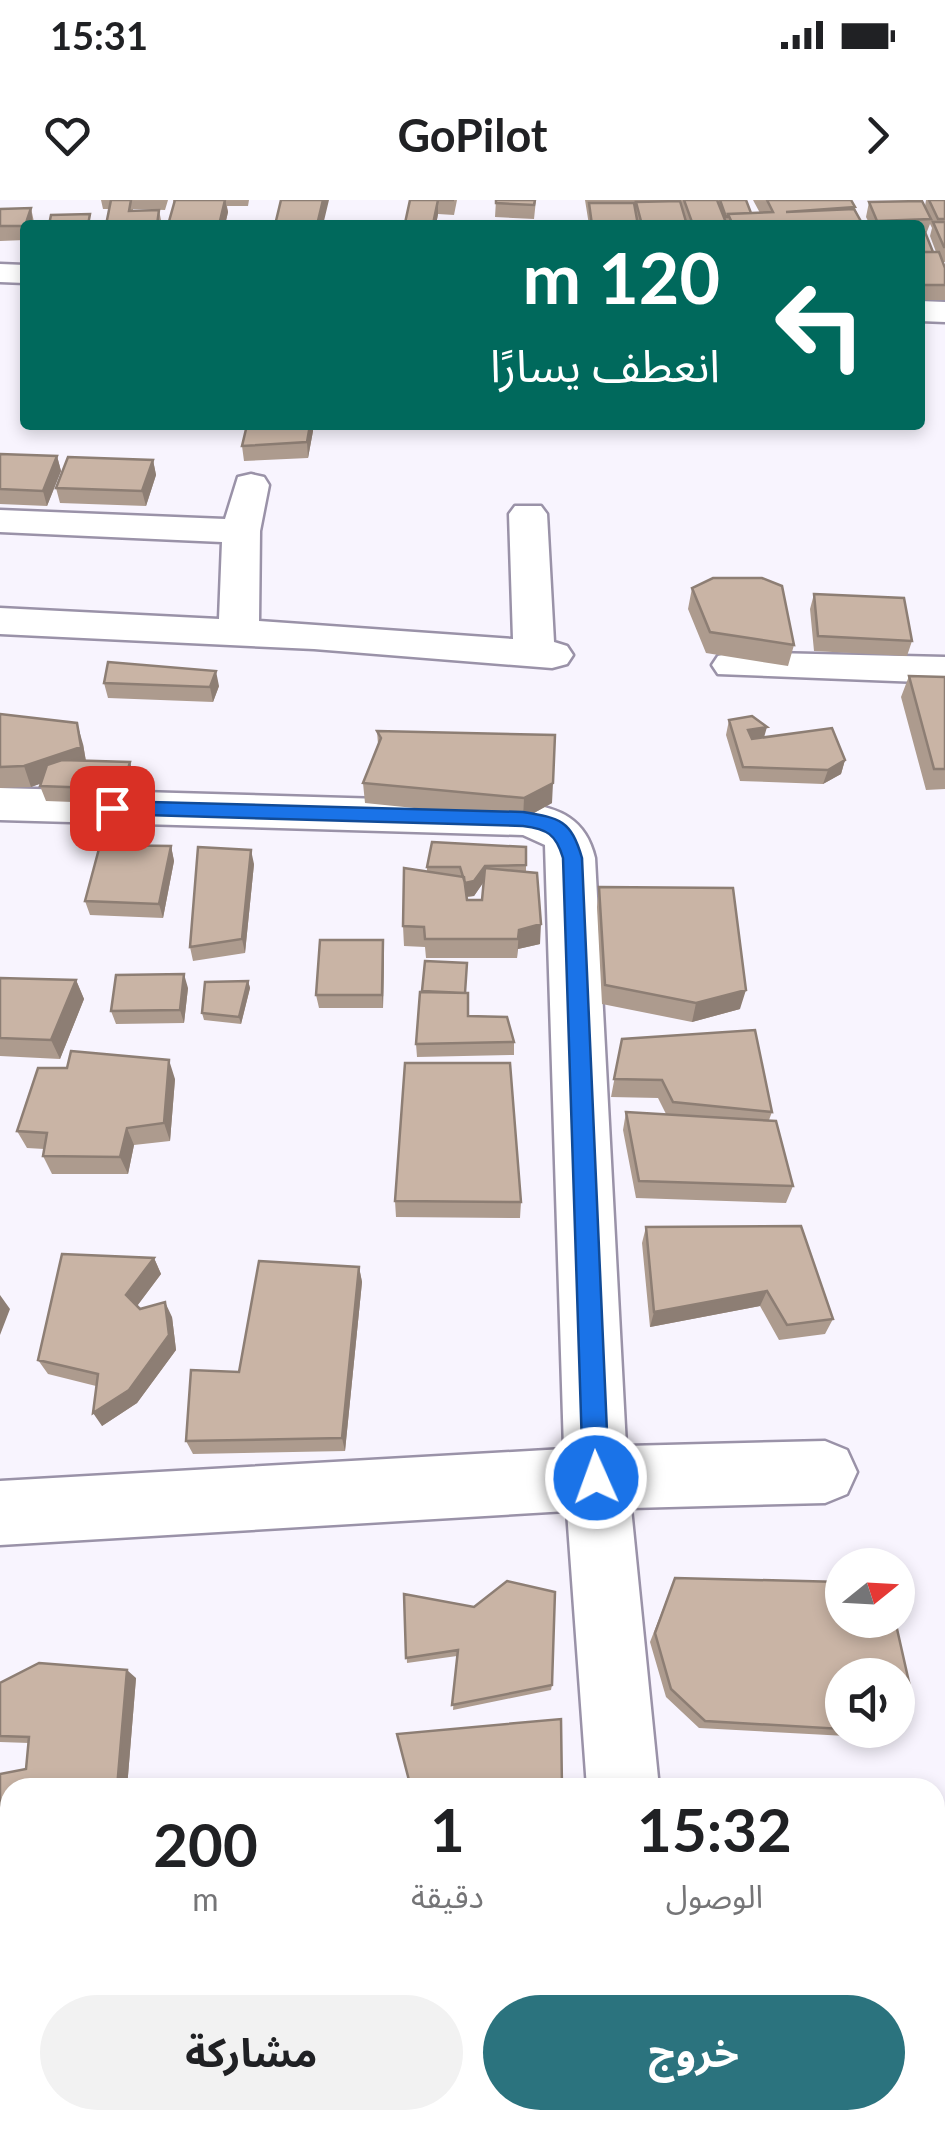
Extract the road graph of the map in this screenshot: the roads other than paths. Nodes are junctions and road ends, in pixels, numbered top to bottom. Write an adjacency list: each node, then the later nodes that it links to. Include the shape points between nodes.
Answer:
1 (251, 485): 4 (street)
2 (528, 514): 6 (street, via 543,654)
3 (0, 521): 4 (street)
4 (241, 531): 6 (street)
5 (0, 620): 6 (street)
6 (240, 632)
7 (733, 664): 8 (street)
8 (945, 670)
9 (0, 804): 11 (street, via 523,819 566,834)
10 (825, 1472): 11 (street)
11 (596, 1478): 12 (street); 13 (street)
12 (0, 1513)
13 (622, 1778)

